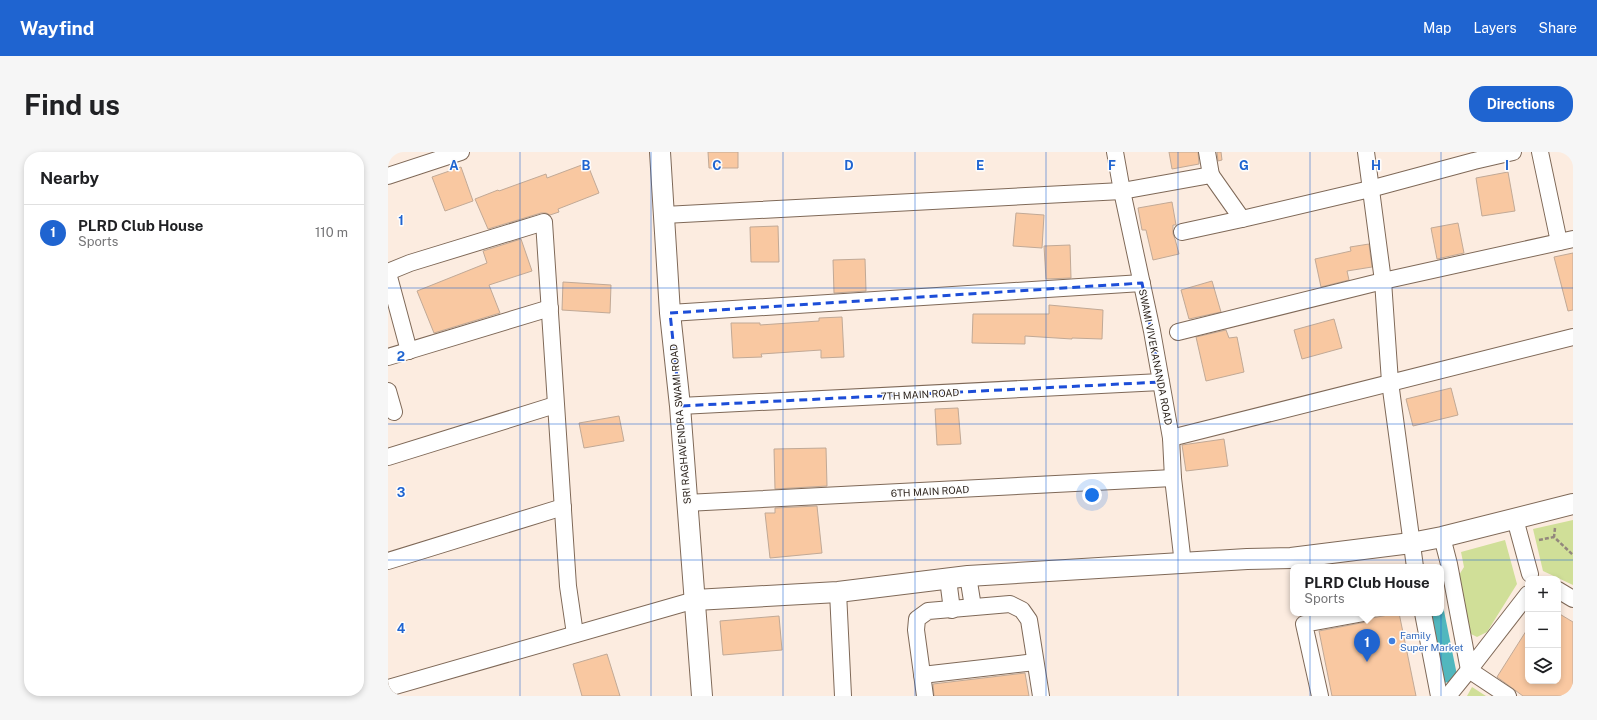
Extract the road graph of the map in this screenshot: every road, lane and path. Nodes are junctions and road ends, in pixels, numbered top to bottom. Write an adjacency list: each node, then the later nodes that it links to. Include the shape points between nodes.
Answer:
1 (461, 152): 9 (street)
2 (660, 152): 12 (street, SRI RAGHAVENDRA SWAMI ROAD)
3 (1115, 152): 11 (street, SWAMI VIVEKANANDA ROAD)
4 (1207, 152): 8 (street)
5 (1366, 152): 10 (street)
6 (1513, 152): 10 (street)
7 (1540, 152): 15 (street)
8 (1211, 175): 11 (street); 13 (street)
9 (388, 176)
10 (1370, 189): 13 (street); 17 (street)
11 (1122, 192): 12 (street); 18 (street, SWAMI VIVEKANANDA ROAD)
12 (664, 215): 20 (street, SRI RAGHAVENDRA SWAMI ROAD)
13 (1242, 219): 14 (street)
14 (1182, 232)
15 (1566, 241): 17 (street)
16 (388, 273): 19 (street, via 418,261 544,222); 23 (street)
17 (1383, 281): 21 (street); 26 (street)
18 (1142, 283): 20 (street); 25 (street, SWAMI VIVEKANANDA ROAD)
19 (550, 308): 23 (street); 28 (street)
20 (670, 313): 29 (street, SRI RAGHAVENDRA SWAMI ROAD)
21 (1178, 332)
22 (1573, 337): 26 (street)
23 (409, 351): 24 (street)
24 (388, 357)
25 (1161, 382): 29 (street, 7TH MAIN ROAD); 31 (street, SWAMI VIVEKANANDA ROAD)
26 (1390, 382): 31 (street); 40 (street)
27 (388, 391): 30 (street)
28 (556, 405): 32 (street); 36 (street)
29 (680, 406): 34 (street, SRI RAGHAVENDRA SWAMI ROAD)
30 (394, 412)
31 (1171, 438): 33 (street, SWAMI VIVEKANANDA ROAD)
32 (388, 457)
33 (1173, 478): 34 (street, 6TH MAIN ROAD); 44 (street, SWAMI VIVEKANANDA ROAD)
34 (686, 503): 53 (street, SRI RAGHAVENDRA SWAMI ROAD)
35 (1573, 504): 37 (street)
36 (562, 507): 42 (street); 59 (street, via 568,586)
37 (1515, 519): 38 (street); 46 (street)
38 (1442, 537): 40 (street); 61 (street)
39 (1554, 537): 41 (path)
40 (1412, 543): 43 (street); 45 (street)
41 (1573, 555)
42 (388, 561)
43 (1292, 563): 44 (street, via 1247,559)
44 (1183, 564): 47 (street)
45 (1415, 564)
46 (1530, 574)
47 (968, 576): 48 (street); 54 (street)
48 (948, 578): 49 (street); 55 (street)
49 (838, 592): 53 (street); 65 (street)
50 (1561, 592): 52 (street)
51 (1525, 598): 61 (street)
52 (1573, 599)
53 (695, 600): 59 (street); 64 (street, SRI RAGHAVENDRA SWAMI ROAD)
54 (973, 607): 55 (street); 60 (street, via 1010,604 1022,610 1029,620)
55 (952, 610): 62 (street, via 928,611 917,619)
56 (1327, 616): 58 (street)
57 (1424, 616): 69 (street)
58 (1303, 618): 68 (street)
59 (575, 634): 63 (street)
60 (1036, 662): 62 (street); 67 (street)
61 (1469, 670): 70 (street); 71 (street)
62 (922, 675): 66 (street)
63 (388, 688)
64 (702, 696)
65 (843, 696)
66 (925, 696)
67 (1041, 696)
68 (1320, 696)
69 (1439, 696)
70 (1448, 696)
71 (1508, 696)

